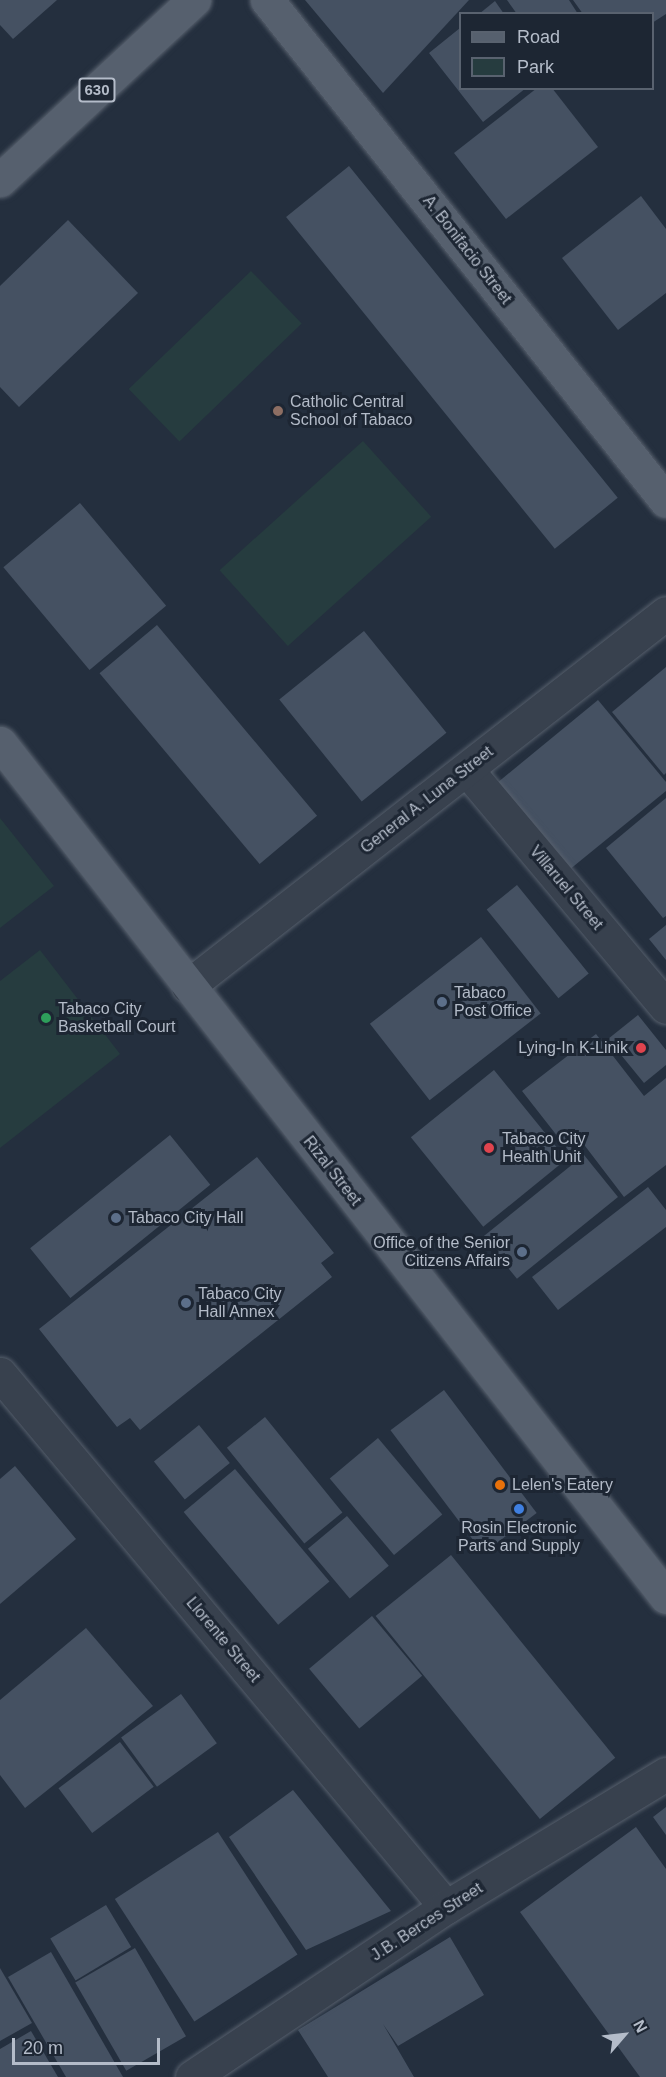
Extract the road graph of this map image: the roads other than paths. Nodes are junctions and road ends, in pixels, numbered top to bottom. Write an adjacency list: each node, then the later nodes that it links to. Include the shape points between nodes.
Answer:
1 (194, 0): 3 (main road, 630)
2 (267, 0): 4 (main road, A. Bonifacio Street)
3 (0, 180)
4 (666, 501)
5 (666, 613): 7 (street, General A. Luna Street)
6 (0, 743): 8 (main road, Rizal Street)
7 (467, 770): 8 (street, General A. Luna Street); 9 (street, Villaruel Street)
8 (188, 986): 11 (main road, Rizal Street)
9 (666, 1007)
10 (0, 1374): 13 (street, Llorente Street)
11 (666, 1597)
12 (666, 1774): 13 (street, J.B. Berces Street)
13 (446, 1907): 14 (street, J.B. Berces Street)
14 (192, 2077)

